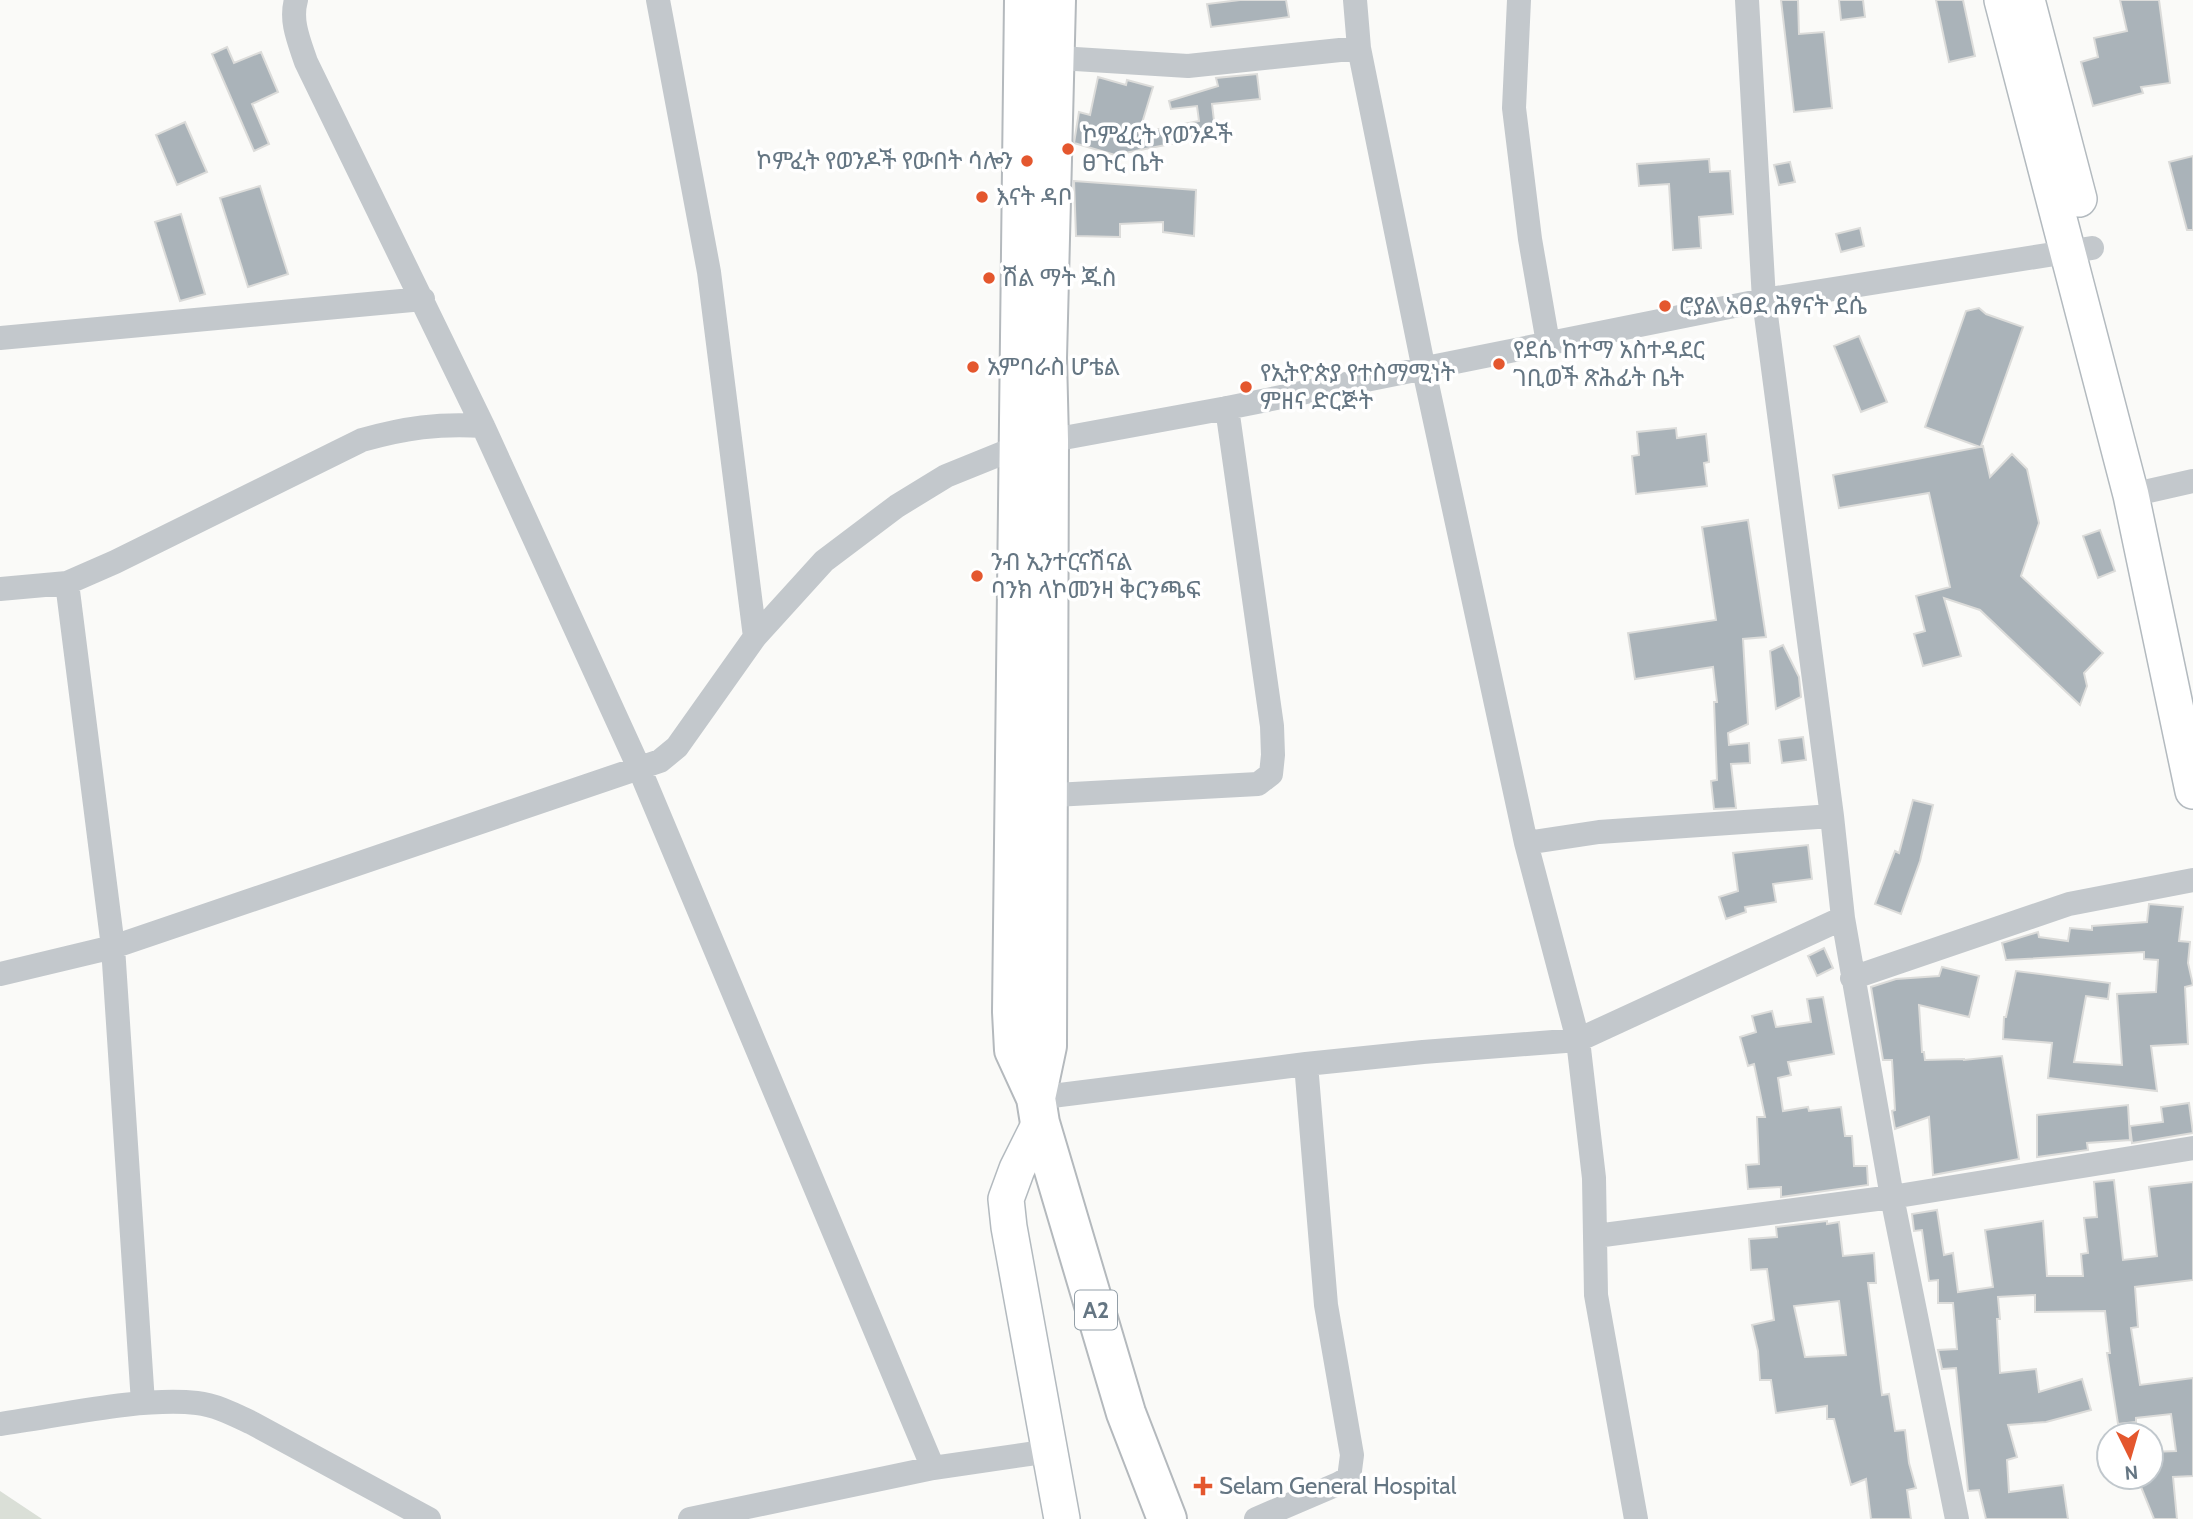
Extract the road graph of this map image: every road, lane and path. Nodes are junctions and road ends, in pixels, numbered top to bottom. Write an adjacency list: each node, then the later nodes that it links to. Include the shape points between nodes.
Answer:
1 (296, 0): 13 (street, via 294,25 306,62)
2 (658, 0): 25 (street, via 709,272)
3 (1024, 0): 11 (highway, A2)
4 (1056, 0): 11 (highway, A2)
5 (1355, 0): 10 (street)
6 (1518, 0): 16 (street, via 1514,108)
7 (1747, 0): 14 (street)
8 (2002, 0): 12 (street)
9 (2027, 0): 12 (street)
10 (1359, 48): 11 (street, via 1188,66); 17 (street)
11 (1039, 57): 20 (highway, A2)
12 (2080, 251): 14 (street); 22 (street)
13 (423, 299): 15 (street); 19 (street)
14 (1764, 300): 16 (street); 30 (street)
15 (0, 338)
16 (1548, 343): 17 (street)
17 (1424, 370): 18 (street); 31 (street)
18 (1227, 408): 20 (street); 29 (street, via 1272,726 1271,774 1258,784)
19 (483, 426): 23 (street, via 447,423 362,440); 27 (street)
20 (1034, 443): 25 (street, via 946,476 897,506 824,561); 29 (highway, A2)
21 (2193, 481): 22 (street)
22 (2143, 492): 26 (street); 28 (street)
23 (66, 583): 24 (street); 34 (street)
24 (0, 589)
25 (755, 637): 27 (street, via 677,747)
26 (2193, 665)
27 (640, 769): 34 (street); 46 (street)
28 (2193, 792)
29 (1031, 797): 39 (highway, A2, via 1012,1012 1014,1050)
30 (1832, 816): 31 (street, via 1599,832); 33 (street)
31 (1525, 843): 37 (street)
32 (2193, 880): 36 (street, via 2069,904)
33 (1843, 918): 36 (street); 37 (street)
34 (113, 947): 35 (street); 43 (street)
35 (0, 974)
36 (1852, 978): 41 (street)
37 (1578, 1041): 38 (street); 42 (street, via 1590,1129)
38 (1306, 1064): 39 (street); 51 (street, via 1326,1305 1352,1469 1349,1478 1338,1484)
39 (1038, 1111): 45 (street, via 1006,1199); 50 (highway, A2, via 1126,1413)
40 (2193, 1147): 41 (street)
41 (1892, 1197): 42 (street); 53 (street)
42 (1596, 1236): 52 (street, via 1596,1295)
43 (143, 1403): 44 (street); 47 (street, via 198,1403 227,1411)
44 (0, 1424)
45 (1050, 1451): 46 (street); 49 (street)
46 (933, 1468): 48 (street)
47 (429, 1519)
48 (690, 1519)
49 (1062, 1519)
50 (1167, 1519)
51 (1256, 1519)
52 (1636, 1519)
53 (1957, 1519)

